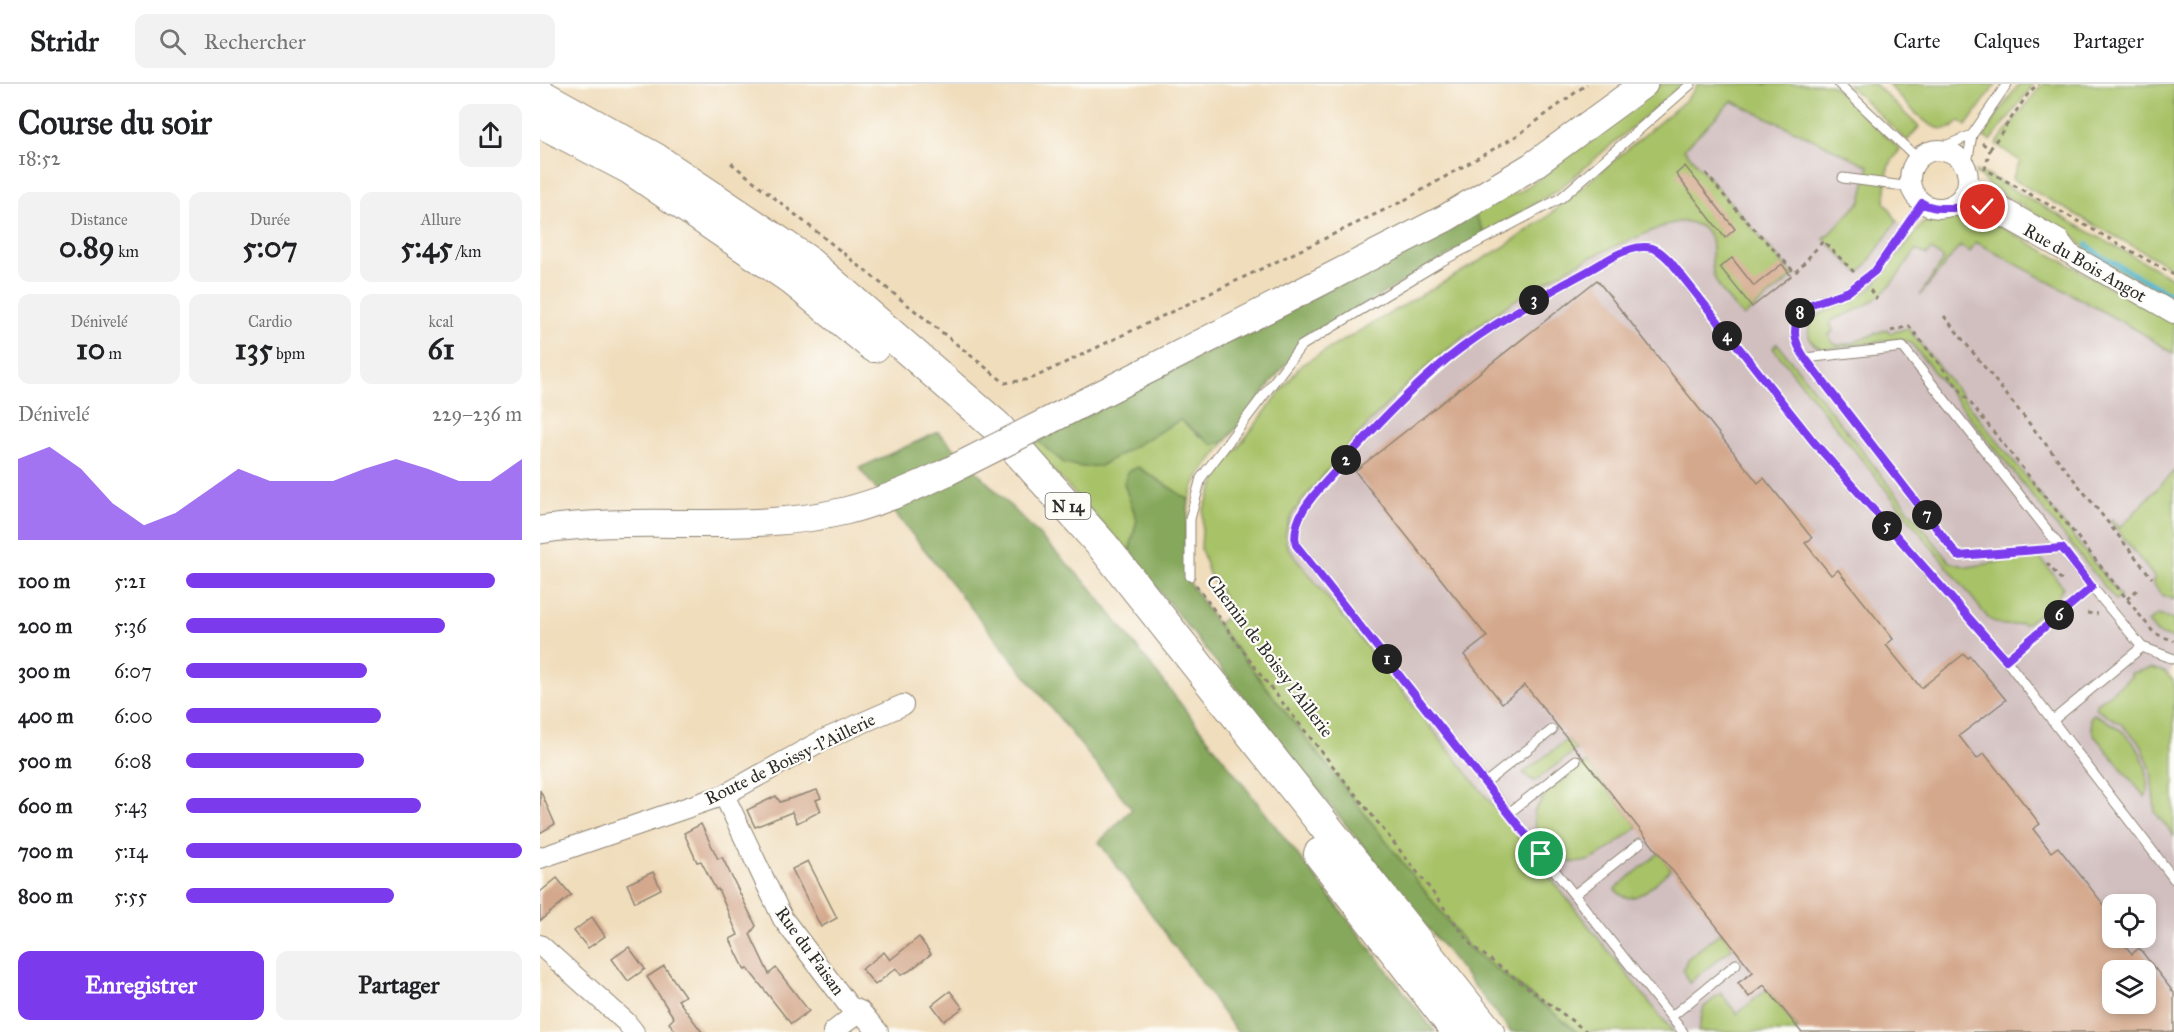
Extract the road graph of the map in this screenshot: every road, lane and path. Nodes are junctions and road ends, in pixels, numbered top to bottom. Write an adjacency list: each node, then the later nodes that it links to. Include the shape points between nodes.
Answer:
1 (1587, 84): 14 (path, via 1518,135 1403,201 1031,379 1005,383)
2 (1644, 84): 31 (main road, bridge, via 1532,166 1446,218 947,472 876,502 816,516 764,522 610,523)
3 (1691, 84): 34 (lane, Chemin de Boissy l'Aillerie, via 1561,198 1443,261 1301,346 1201,478 1190,519)
4 (1839, 84): 13 (lane)
5 (2007, 84): 10 (lane)
6 (2039, 84): 12 (path)
7 (540, 95): 64 (highway, N 14, via 655,159 805,260 996,426 1103,546)
8 (540, 121): 24 (highway, N 14, via 630,168)
9 (540, 132): 24 (highway, via 593,159)
10 (1972, 135): 13 (lane); 15 (lane)
11 (1982, 142): 12 (path)
12 (1990, 149): 15 (path)
13 (1927, 155): 15 (street, via 1954,154); 18 (street, via 1911,172)
14 (731, 163)
15 (1973, 171): 19 (street, via 1965,193); 20 (street, Rue du Bois Angot, via 1977,193); 21 (lane, via 1980,189 2063,236); 23 (path, Rue du Bois Angot)
16 (1706, 173): 22 (path, via 1795,273 1823,241)
17 (1843, 178): 18 (lane)
18 (1916, 195): 19 (street, via 1936,208); 30 (lane, via 1906,228 1875,271 1849,291 1803,307 1794,328 1796,344)
19 (1950, 206): 20 (street, Rue du Bois Angot, via 1975,206)
20 (1996, 212): 21 (street, Rue du Bois Angot)
21 (2080, 260): 27 (street, Rue du Bois Angot)
22 (1855, 273)
23 (2174, 275)
24 (791, 278): 63 (highway, N 14, via 978,436 1077,547)
25 (1870, 290): 26 (path)
26 (1877, 299)
27 (2174, 313)
28 (1944, 316): 35 (path)
29 (1891, 331): 39 (path, via 1909,326)
30 (1805, 358): 32 (lane, via 1958,556); 32 (lane, via 1903,347)
31 (540, 530)
32 (2062, 548): 37 (lane)
33 (2042, 556): 36 (path)
34 (1190, 576): 65 (path, Chemin de Boissy l'Aillerie, via 1259,673 1472,946)
35 (2152, 578)
36 (2063, 582)
37 (2092, 587): 42 (lane); 44 (lane)
38 (2137, 590): 39 (path)
39 (2127, 598): 40 (path); 41 (path, via 2154,633)
40 (2119, 604)
41 (2174, 641)
42 (2142, 647): 43 (lane); 46 (lane)
43 (2174, 659)
44 (2006, 660): 46 (lane); 49 (lane, via 1813,441 1670,261 1660,251 1641,247 1620,254 1537,299 1448,359 1377,425 1307,504 1297,525 1296,545)
45 (903, 705): 50 (street, Route de Boissy-l'Aillerie, via 823,740)
46 (2052, 721): 54 (lane)
47 (1552, 730): 49 (lane)
48 (1576, 760): 51 (lane)
49 (1485, 783): 51 (lane)
50 (724, 795): 53 (street, Route de Boissy-l'Aillerie); 58 (street, Rue du Faisan, via 783,919 849,1006)
51 (1509, 813): 55 (lane)
52 (1640, 843): 55 (lane)
53 (540, 858)
54 (2174, 879)
55 (1574, 895): 59 (lane)
56 (540, 945): 60 (street)
57 (1736, 964): 59 (lane)
58 (860, 1011): 61 (street); 62 (street, Rue du Faisan)
59 (1671, 1017): 66 (lane)
60 (634, 1032)
61 (833, 1032)
62 (878, 1032)
63 (1458, 1032)
64 (1488, 1032)
65 (1587, 1032)
66 (1683, 1032)

